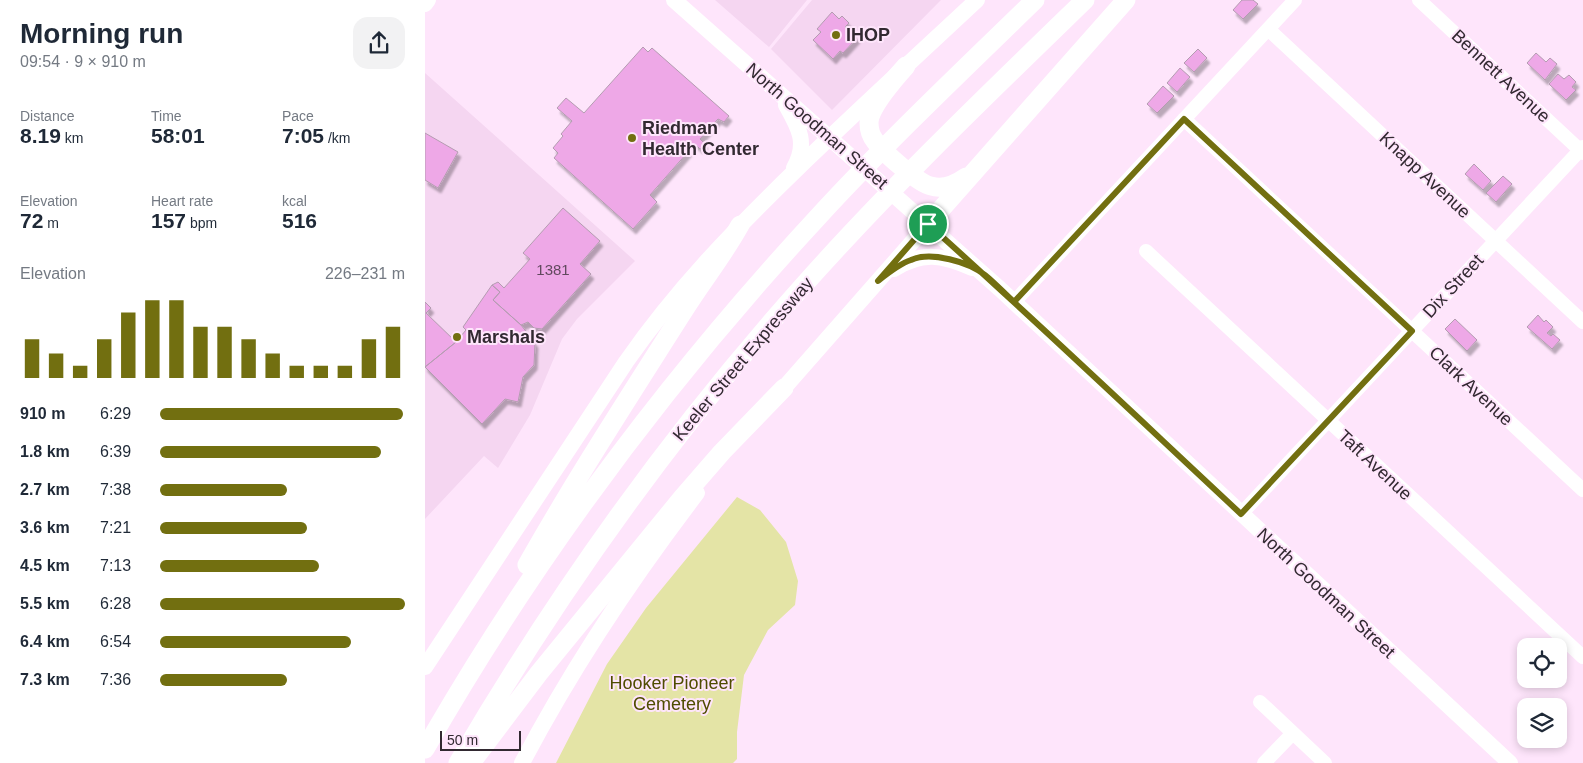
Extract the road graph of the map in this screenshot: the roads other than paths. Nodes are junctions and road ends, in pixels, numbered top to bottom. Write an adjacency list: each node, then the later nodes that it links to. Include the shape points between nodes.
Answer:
1 (428, 0): 9 (main road)
2 (674, 0): 12 (main road, North Goodman Street)
3 (977, 0): 11 (main road)
4 (1035, 0): 34 (highway, Keeler Street Expressway, via 831,203 716,333 571,521)
5 (1085, 0): 37 (highway, Keeler Street Expressway, via 858,226 754,342 582,566 532,640)
6 (1126, 0): 16 (highway)
7 (1295, 0): 10 (street)
8 (1419, 0): 15 (street, Bennett Avenue)
9 (425, 4)
10 (1268, 29): 13 (street); 20 (street, Knapp Avenue)
11 (906, 66): 14 (main road); 16 (highway, via 871,113 869,127 875,140 917,179 931,187 953,185)
12 (774, 89): 14 (main road, North Goodman Street); 17 (main road, via 794,119 802,142 797,162)
13 (1184, 119): 24 (street); 26 (street, Clark Avenue)
14 (830, 138): 17 (main road); 18 (main road, North Goodman Street)
15 (1582, 150): 20 (street, Dix Street)
16 (978, 168): 18 (highway)
17 (785, 181): 19 (main road)
18 (928, 224): 22 (main road, North Goodman Street); 23 (main road)
19 (739, 225): 32 (main road, via 686,283 637,346); 34 (highway, via 559,511)
20 (1496, 240): 25 (street, Knapp Avenue); 26 (street, Dix Street)
21 (1146, 251): 28 (street, Taft Avenue)
22 (984, 274): 23 (main road, via 950,260 928,256 911,260); 24 (main road, North Goodman Street)
23 (878, 281): 27 (main road)
24 (1014, 302): 30 (main road, North Goodman Street)
25 (1583, 322)
26 (1412, 331): 28 (street, Dix Street); 29 (street, Clark Avenue)
27 (784, 388): 38 (highway, via 682,498 539,673); 39 (main road, via 711,474 660,543 587,652)
28 (1328, 421): 30 (street, Dix Street); 31 (street, Taft Avenue)
29 (1583, 490)
30 (1241, 514): 42 (main road, North Goodman Street)
31 (1583, 657)
32 (425, 668)
33 (1260, 702): 35 (street)
34 (452, 703): 36 (highway, Keeler Street Expressway)
35 (1293, 733): 40 (street); 41 (street)
36 (425, 749)
37 (458, 763)
38 (471, 763)
39 (522, 763)
40 (1264, 763)
41 (1325, 763)
42 (1510, 763)

